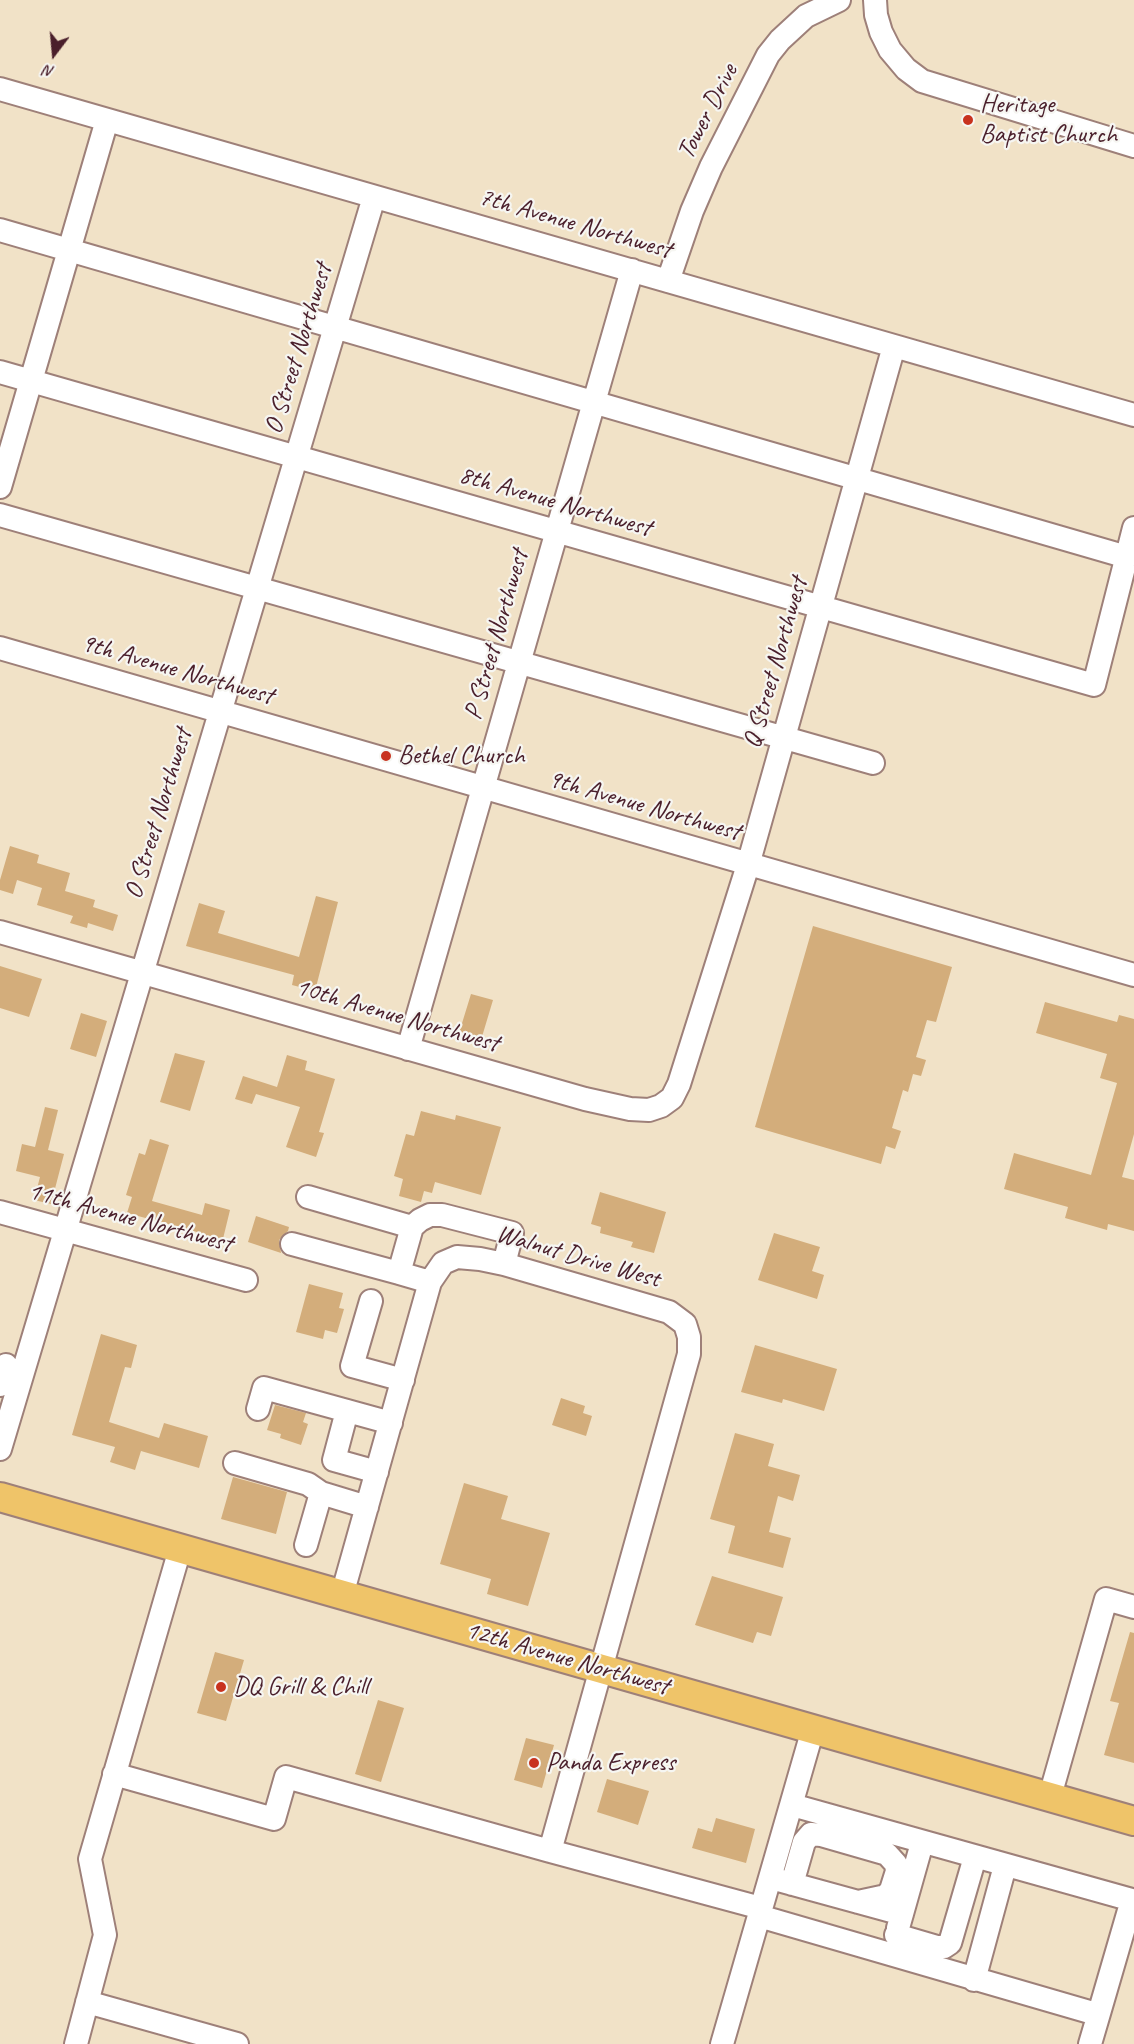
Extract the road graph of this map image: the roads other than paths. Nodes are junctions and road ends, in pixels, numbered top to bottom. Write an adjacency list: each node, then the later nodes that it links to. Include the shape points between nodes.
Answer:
1 (839, 0): 10 (street, Tower Drive, via 806,16 768,55 711,167)
2 (875, 0): 5 (street, via 881,32 890,50 922,81)
3 (0, 89): 4 (street, 7th Avenue Northwest)
4 (107, 120): 6 (street, 7th Avenue Northwest); 8 (street)
5 (1134, 146)
6 (374, 196): 9 (street, 7th Avenue Northwest); 11 (street, O Street Northwest)
7 (0, 230): 8 (street)
8 (69, 250): 11 (street); 14 (street)
9 (632, 270): 10 (street, 7th Avenue Northwest); 15 (street, P Street Northwest)
10 (668, 281): 12 (street, 7th Avenue Northwest)
11 (335, 327): 15 (street); 17 (street, O Street Northwest)
12 (894, 346): 16 (street, 7th Avenue Northwest); 18 (street, Q Street Northwest)
13 (0, 372): 14 (street, 8th Avenue Northwest)
14 (31, 381): 17 (street, 8th Avenue Northwest); 19 (street)
15 (594, 402): 18 (street); 22 (street, P Street Northwest)
16 (1134, 415)
17 (296, 457): 22 (street, 8th Avenue Northwest); 24 (street, O Street Northwest)
18 (857, 479): 23 (street); 25 (street, Q Street Northwest)
19 (0, 488)
20 (0, 515): 24 (street)
21 (1134, 528): 23 (street)
22 (557, 532): 25 (street, 8th Avenue Northwest); 27 (street, P Street Northwest)
23 (1127, 557): 25 (street, 8th Avenue Northwest, via 1094,685)
24 (256, 588): 27 (street); 28 (street, O Street Northwest)
25 (821, 607): 29 (street, Q Street Northwest)
26 (0, 648): 28 (street, 9th Avenue Northwest)
27 (519, 663): 29 (street); 31 (street, P Street Northwest)
28 (219, 712): 31 (street, 9th Avenue Northwest); 34 (street, O Street Northwest)
29 (784, 738): 30 (street); 32 (street, Q Street Northwest)
30 (873, 763)
31 (483, 789): 32 (street, 9th Avenue Northwest); 37 (street, P Street Northwest)
32 (748, 865): 35 (street, 9th Avenue Northwest); 36 (street, Q Street Northwest)
33 (0, 932): 34 (street, 10th Avenue Northwest)
34 (141, 972): 37 (street, 10th Avenue Northwest); 41 (street, O Street Northwest)
35 (1134, 975)
36 (708, 994): 37 (street, 10th Avenue Northwest, via 672,1098 649,1110 585,1099)
37 (408, 1049)
38 (308, 1197): 40 (street)
39 (0, 1212): 41 (street, 11th Avenue Northwest)
40 (412, 1227): 43 (street, via 430,1215 442,1215 512,1233); 44 (street)
41 (65, 1230): 45 (street, 11th Avenue Northwest); 52 (street, O Street Northwest)
42 (292, 1244): 44 (street)
43 (504, 1264): 46 (street, Walnut Drive West, via 457,1257 443,1263); 62 (street, Walnut Drive West, via 669,1312 685,1324 689,1337 689,1354)
44 (399, 1273): 46 (street)
45 (246, 1280)
46 (430, 1282): 48 (street, Walnut Drive West)
47 (370, 1301): 48 (street, via 352,1366)
48 (403, 1380): 51 (street, Walnut Drive West)
49 (258, 1409): 50 (street, via 264,1388)
50 (347, 1411): 51 (street); 54 (street, via 333,1460)
51 (391, 1423): 54 (street, Walnut Drive West)
52 (0, 1449)
53 (235, 1463): 55 (street, via 308,1484)
54 (377, 1472): 57 (street, Walnut Drive West)
55 (321, 1493): 57 (street); 58 (street)
56 (0, 1497): 59 (main road, 12th Avenue Northwest)
57 (367, 1507): 60 (street, Walnut Drive West)
58 (306, 1545)
59 (180, 1549): 60 (main road, 12th Avenue Northwest); 64 (street)
60 (342, 1595): 62 (main road, 12th Avenue Northwest)
61 (1134, 1607): 65 (street, via 1106,1599)
62 (602, 1669): 63 (main road, 12th Avenue Northwest); 69 (street, Walnut Drive West)
63 (813, 1729): 65 (main road, 12th Avenue Northwest); 66 (street)
64 (114, 1774): 69 (street, via 274,1820 286,1776); 79 (street, via 90,1859 105,1935)
65 (1050, 1796): 67 (main road, 12th Avenue Northwest)
66 (792, 1805): 68 (street); 72 (street)
67 (1134, 1821)
68 (922, 1843): 70 (street); 77 (street)
69 (550, 1851): 76 (street)
70 (975, 1857): 71 (street); 77 (street, via 950,1943 937,1947)
71 (1005, 1866): 74 (street); 78 (street)
72 (770, 1878): 73 (street); 76 (street)
73 (792, 1884): 75 (street); 75 (street, via 804,1842 811,1834 887,1854 897,1871 891,1890 885,1896)
74 (1133, 1896): 80 (street)
75 (858, 1902): 77 (street)
76 (760, 1912): 77 (street); 83 (street)
77 (898, 1935): 78 (street)
78 (974, 1980): 80 (street, via 1086,2012)
79 (87, 2001): 81 (street); 82 (street)
80 (1100, 2010): 84 (street)
81 (76, 2044)
82 (237, 2044)
83 (722, 2044)
84 (1090, 2044)

